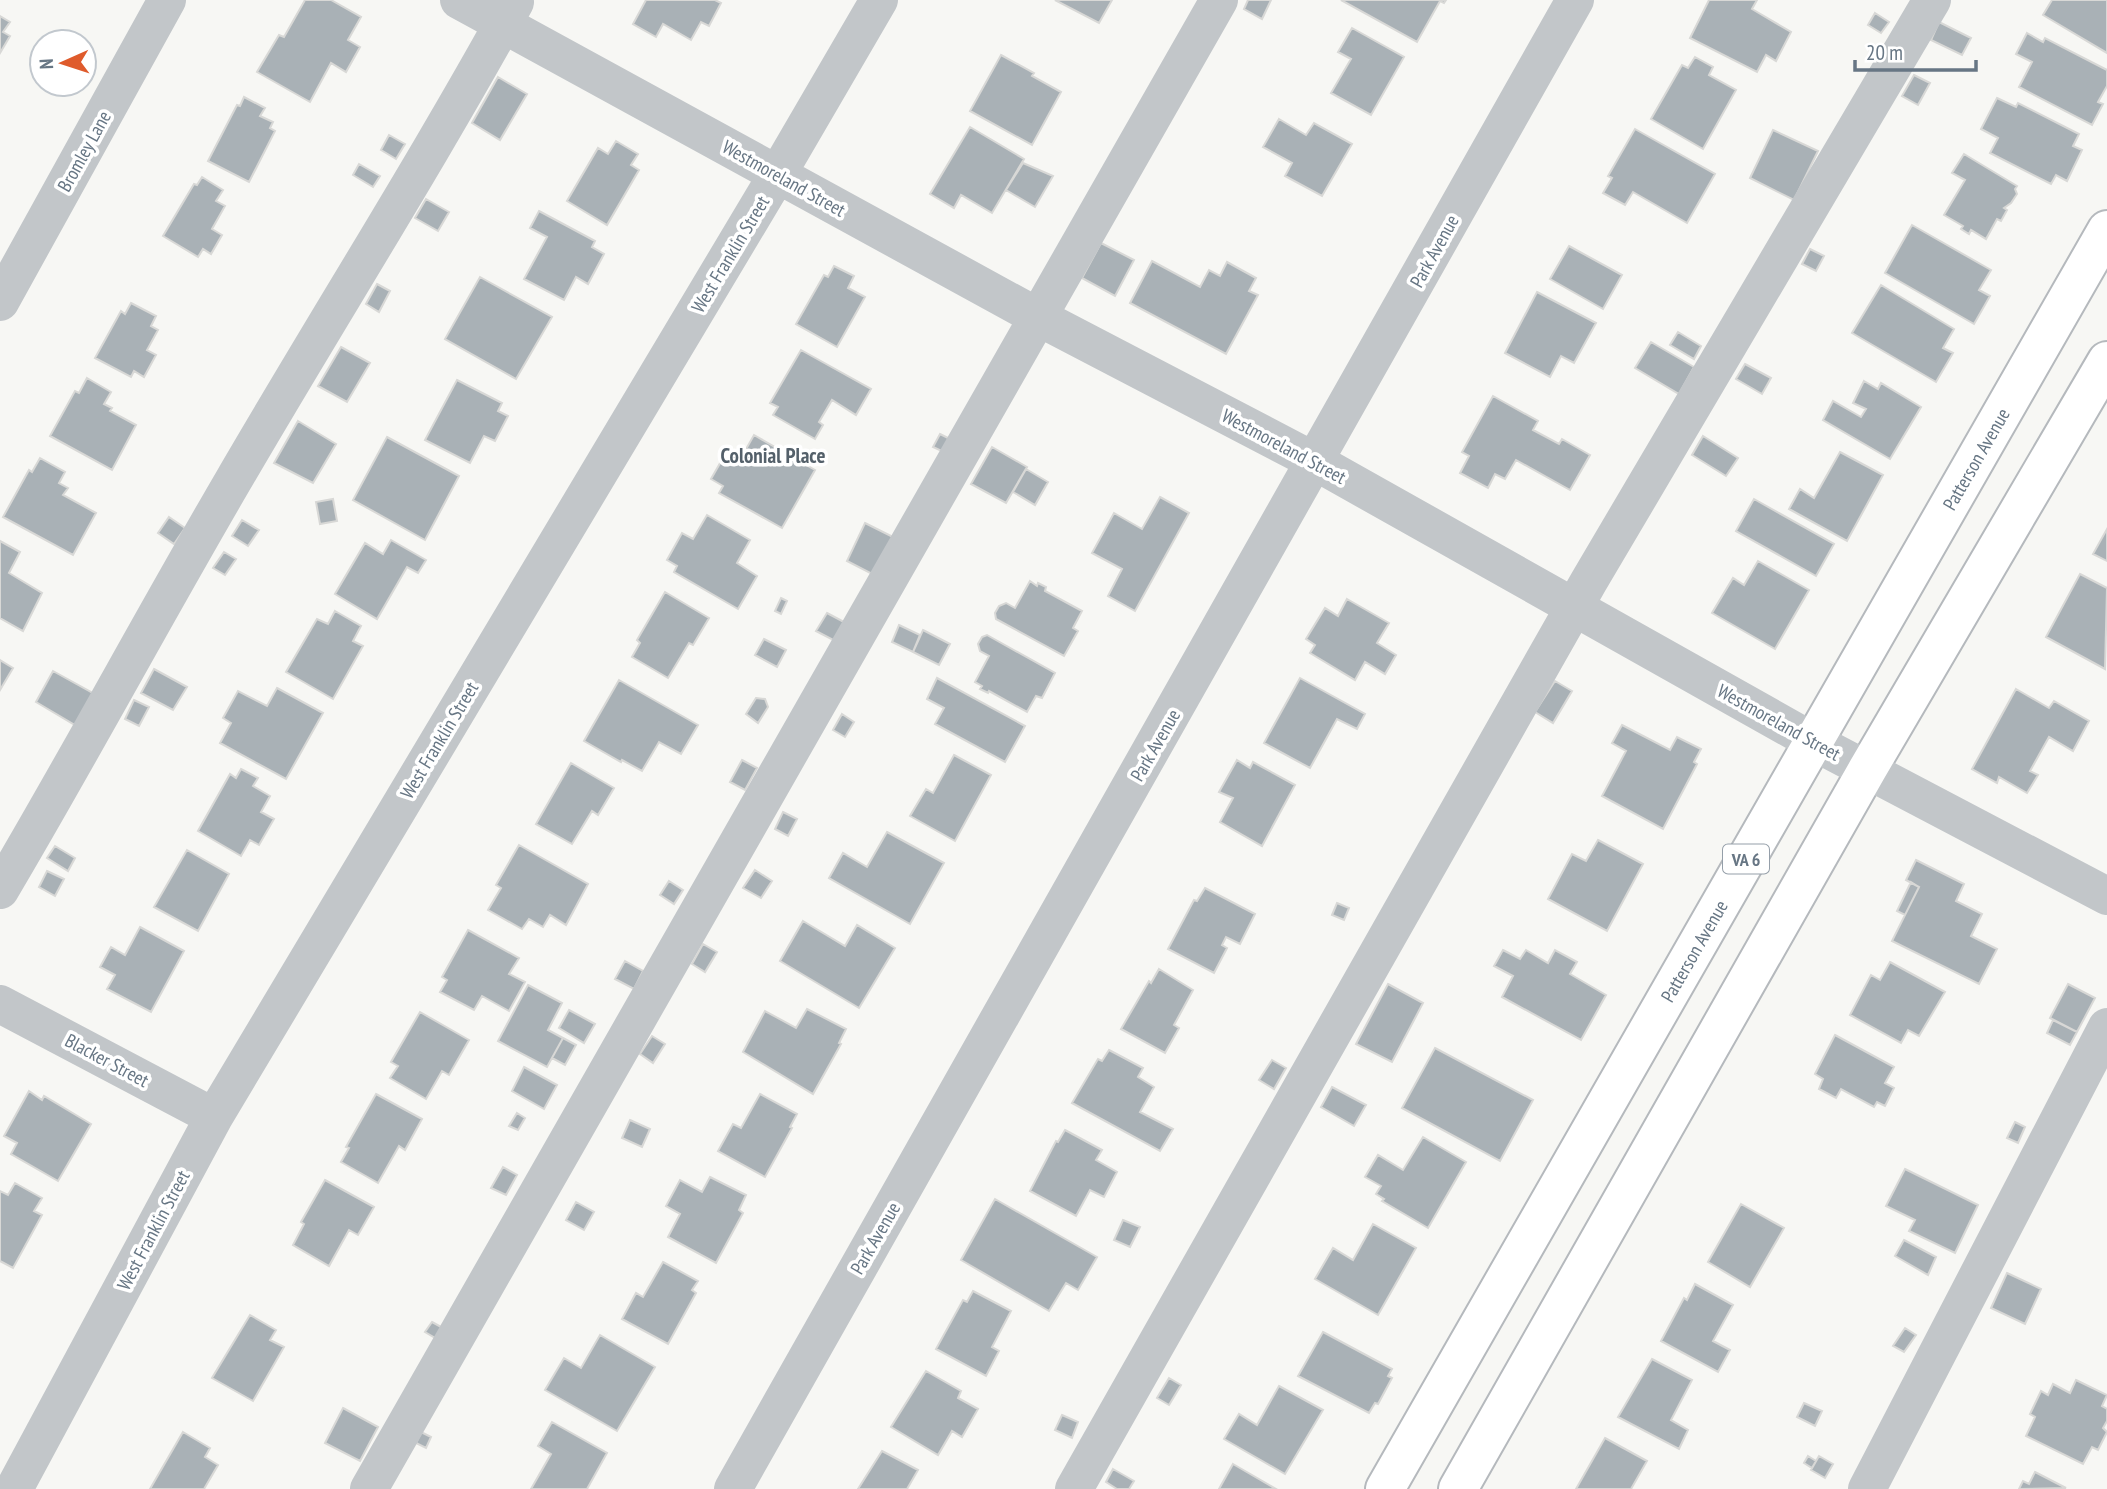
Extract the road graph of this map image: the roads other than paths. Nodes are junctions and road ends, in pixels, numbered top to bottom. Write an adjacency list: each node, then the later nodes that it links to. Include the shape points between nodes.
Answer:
1 (167, 0): 10 (street, Bromley Lane)
2 (459, 0): 7 (street, Westmoreland Street)
3 (879, 0): 8 (street, West Franklin Street)
4 (1219, 0): 11 (street)
5 (1576, 0): 13 (street, Park Avenue)
6 (1932, 0): 14 (street)
7 (509, 12): 8 (street, Westmoreland Street); 17 (street, via 232,482)
8 (777, 174): 11 (street, Westmoreland Street); 21 (street, West Franklin Street)
9 (2107, 230): 15 (main road, Patterson Avenue / VA 6)
10 (0, 302)
11 (1038, 317): 13 (street, Westmoreland Street); 23 (street)
12 (2107, 361): 16 (main road)
13 (1316, 462): 14 (street, Westmoreland Street); 24 (street, Park Avenue)
14 (1575, 607): 15 (street, Westmoreland Street); 25 (street)
15 (1814, 742): 16 (street, Westmoreland Street); 26 (main road, Patterson Avenue / VA 6)
16 (1867, 770): 18 (street, Westmoreland Street); 27 (main road)
17 (0, 890)
18 (2107, 896)
19 (0, 1004): 21 (street, Blacker Street)
20 (2107, 1027): 28 (street)
21 (214, 1117): 22 (street, West Franklin Street)
22 (14, 1489)
23 (369, 1489)
24 (733, 1489)
25 (1074, 1489)
26 (1385, 1489)
27 (1458, 1489)
28 (1867, 1489)

